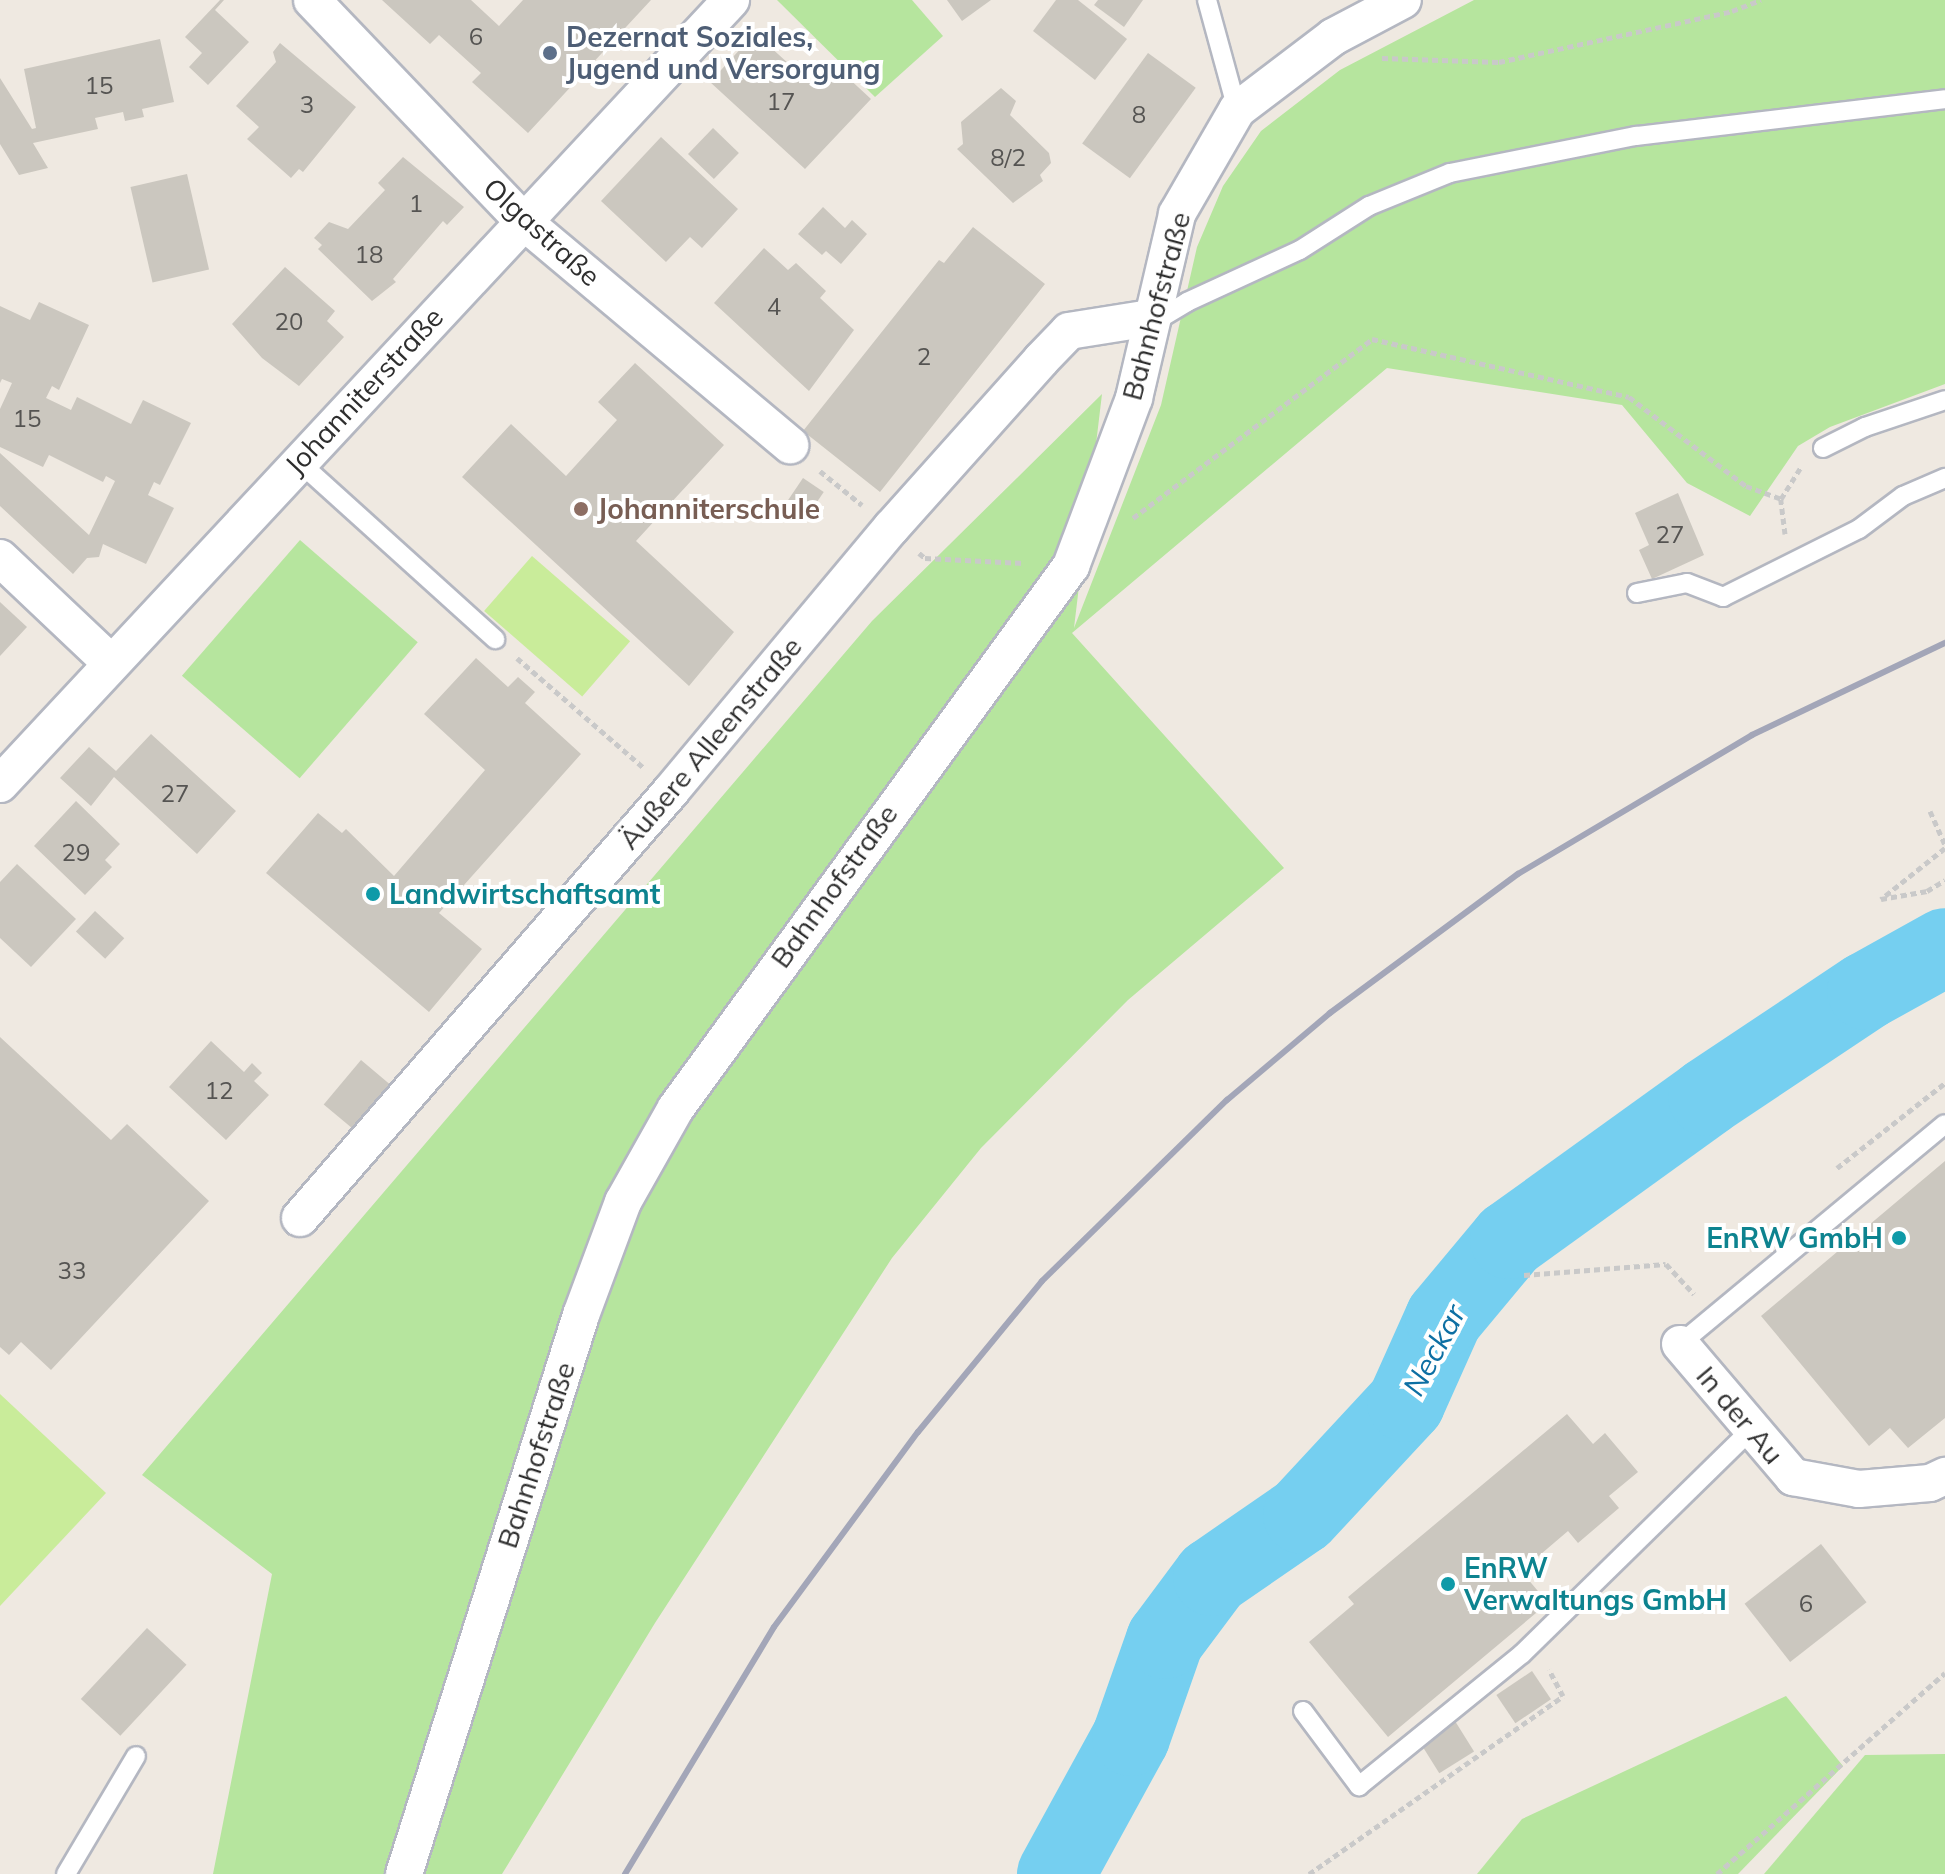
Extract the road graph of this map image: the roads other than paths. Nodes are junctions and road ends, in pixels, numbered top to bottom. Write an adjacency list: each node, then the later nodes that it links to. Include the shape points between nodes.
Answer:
1 (312, 0): 7 (street, Olgastraße)
2 (731, 0): 7 (street, Johanniterstraße)
3 (1207, 0): 6 (lane)
4 (1403, 0): 6 (street, Bahnhofstraße, via 1333,37)
5 (1945, 99): 8 (lane, via 1636,136 1450,173 1369,206 1300,250)
6 (1237, 110): 8 (street, Bahnhofstraße, via 1177,214)
7 (523, 221): 10 (street, Olgastraße); 12 (street, Johanniterstraße)
8 (1150, 321): 20 (street, Äußere Alleenstraße, via 1069,331 891,528); 27 (street, Bahnhofstraße, via 1134,398 1071,566 676,1108 623,1202 576,1330)
9 (1945, 400): 11 (lane, via 1865,427)
10 (790, 445)
11 (1823, 448)
12 (298, 461): 16 (lane); 17 (street, Johanniterstraße)
13 (1945, 478): 15 (lane, via 1903,496 1859,529 1723,597 1687,583)
14 (0, 558): 17 (street)
15 (1637, 593)
16 (495, 639)
17 (111, 663): 18 (street, Johanniterstraße)
18 (0, 784)
19 (1945, 1124): 21 (lane)
20 (300, 1218)
21 (1680, 1344): 22 (street, In der Au)
22 (1750, 1431): 23 (street, In der Au, via 1793,1477 1859,1489 1930,1483); 24 (lane, via 1522,1654 1359,1786)
23 (1945, 1476)
24 (1303, 1711)
25 (136, 1756): 26 (lane)
26 (66, 1874)
27 (404, 1874)

